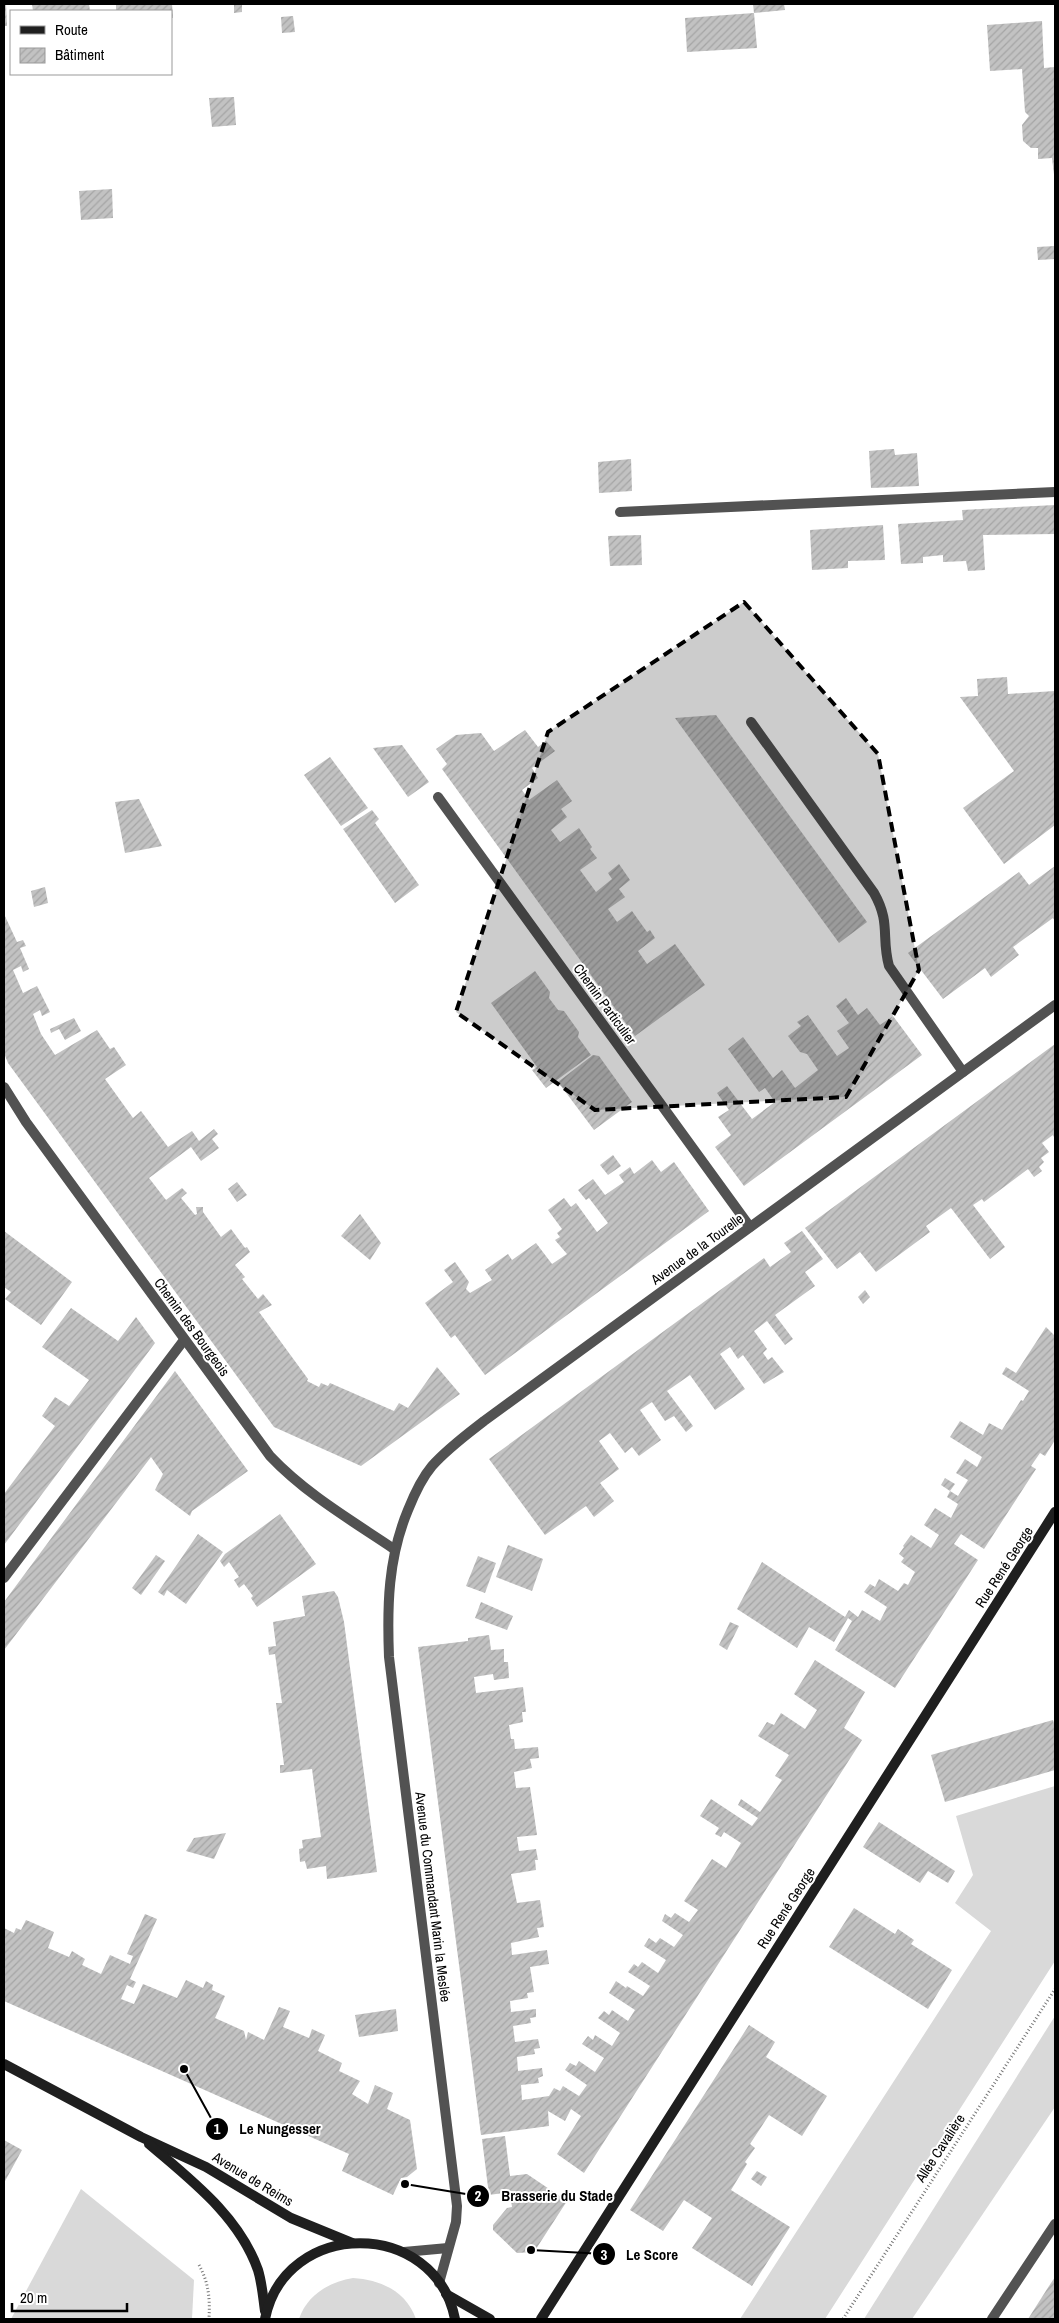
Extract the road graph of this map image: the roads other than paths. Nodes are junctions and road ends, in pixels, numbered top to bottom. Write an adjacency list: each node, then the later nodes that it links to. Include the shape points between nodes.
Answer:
1 (1055, 492): 2 (street)
2 (620, 512)
3 (750, 722): 6 (street, via 874,893 884,912 886,955 890,966)
4 (438, 797): 8 (street, Chemin Particulier)
5 (1055, 1005): 6 (street, Avenue de la Tourelle)
6 (963, 1072): 8 (street, Avenue de la Tourelle)
7 (4, 1087): 9 (street, Chemin des Bourgeois)
8 (750, 1227): 11 (street, Avenue de la Tourelle, via 484,1421 442,1456 418,1487)
9 (184, 1340): 11 (street, Chemin des Bourgeois, via 284,1471 323,1502); 12 (street)
10 (1055, 1512): 24 (street, Rue René George)
11 (394, 1549): 17 (street, Avenue du Commandant Marin la Meslée, via 388,1602 389,1657 457,2206)
12 (4, 1578)
13 (4, 2064): 14 (street, Avenue de Reims)
14 (141, 2137): 16 (street, Avenue de Reims, via 206,2167 291,2218); 21 (street, Avenue de Reims, via 206,2195 238,2230 258,2271)
15 (1055, 2224): 25 (street)
16 (352, 2243): 18 (street, Avenue de Reims, via 378,2244); 21 (street, Avenue de Reims, via 320,2251 293,2269 276,2290)
17 (448, 2248): 18 (street); 19 (street, Avenue du Commandant Marin la Meslée)
18 (404, 2252): 19 (street, Avenue de Reims)
19 (439, 2282): 20 (street, Avenue de Reims)
20 (446, 2294): 22 (street, Avenue de Reims); 23 (street)
21 (265, 2317)
22 (455, 2319)
23 (490, 2319)
24 (541, 2319)
25 (992, 2319)

